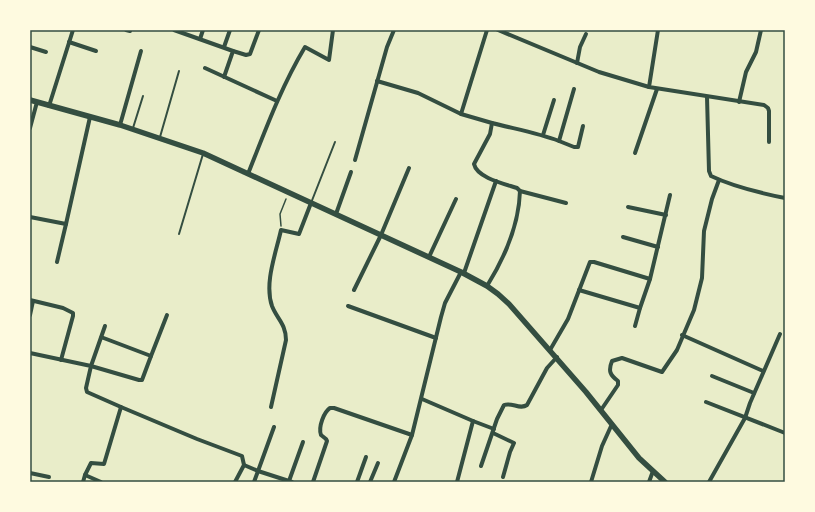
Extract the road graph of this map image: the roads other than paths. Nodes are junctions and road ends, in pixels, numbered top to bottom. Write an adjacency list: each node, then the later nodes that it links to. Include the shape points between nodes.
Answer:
1 (73, 30): 14 (street)
2 (174, 30): 13 (street)
3 (203, 30): 13 (street)
4 (230, 30): 16 (street)
5 (259, 30): 19 (street, via 250,54)
6 (333, 30): 33 (street, via 328,60 305,47)
7 (394, 30): 25 (street)
8 (487, 30): 37 (street)
9 (498, 30): 21 (street)
10 (658, 30): 26 (street)
11 (761, 30): 35 (street, via 756,52 746,72)
12 (586, 34): 21 (street)
13 (200, 39): 16 (street)
14 (69, 42): 17 (street); 36 (street)
15 (30, 47): 20 (street)
16 (224, 47): 19 (street)
17 (96, 51)
18 (142, 51): 40 (street)
19 (233, 51): 24 (street)
20 (46, 52)
21 (577, 63): 26 (street)
22 (205, 68): 24 (street)
23 (179, 72): 45 (lane)
24 (224, 77): 33 (street)
25 (378, 81): 37 (street, via 418,93); 51 (street)
26 (648, 87): 28 (street)
27 (574, 89): 46 (street)
28 (657, 89): 30 (street); 50 (street)
29 (143, 96): 43 (lane)
30 (707, 97): 35 (street); 55 (street, via 709,171 711,176)
31 (30, 100): 34 (street)
32 (554, 100): 44 (street)
33 (277, 101): 54 (street)
34 (37, 102): 36 (street); 42 (street)
35 (739, 102): 48 (street, via 764,105 768,108)
36 (49, 106): 38 (street)
37 (461, 114): 39 (street)
38 (90, 117): 40 (street); 67 (street)
39 (492, 123): 44 (street); 56 (street, via 490,134 474,164 478,172)
40 (120, 125): 43 (street)
41 (583, 126): 46 (street, via 578,147 574,148)
42 (30, 128)
43 (133, 129): 45 (street)
44 (543, 135): 46 (street)
45 (160, 138): 49 (street)
46 (559, 141)
47 (335, 142): 61 (lane)
48 (769, 142)
49 (203, 153): 54 (street); 68 (lane)
50 (635, 153)
51 (355, 160)
52 (409, 168): 69 (street)
53 (351, 172): 64 (street)
54 (248, 174): 61 (street)
55 (719, 180): 59 (street); 86 (street, via 704,231 700,284 694,310)
56 (496, 181): 57 (street); 74 (street)
57 (520, 191): 62 (street); 76 (street, via 520,204 510,241 500,265)
58 (670, 195): 65 (street)
59 (785, 198)
60 (456, 199): 72 (street)
61 (311, 203): 64 (street); 102 (street, via 299,234 281,230 269,283 272,307 286,332)
62 (566, 203)
63 (628, 207): 65 (street)
64 (336, 214): 69 (street)
65 (666, 215): 71 (street)
66 (30, 217): 67 (street)
67 (66, 224): 73 (street)
68 (179, 234)
69 (381, 235): 72 (street); 77 (street)
70 (623, 237): 71 (street)
71 (658, 247): 75 (street)
72 (429, 257): 74 (street)
73 (57, 262)
74 (462, 273): 76 (street); 89 (street, via 445,303)
75 (650, 279): 78 (street, via 590,262); 81 (street)
76 (487, 286): 90 (street, via 509,304)
77 (354, 290)
78 (578, 290): 81 (street); 90 (street, via 568,319)
79 (31, 300): 82 (street); 94 (street, via 73,313)
80 (348, 306): 89 (street)
81 (640, 308): 85 (street)
82 (30, 314)
83 (168, 315): 92 (street)
84 (105, 326): 88 (street)
85 (635, 326)
86 (682, 334): 96 (street); 103 (street, via 676,350 662,372 622,358 612,361 610,372 618,381 618,385)
87 (780, 334): 96 (street)
88 (101, 337): 92 (street); 95 (street)
89 (436, 338): 99 (street)
90 (550, 350): 93 (street)
91 (30, 353): 94 (street)
92 (151, 356): 95 (street, via 142,380)
93 (556, 356): 103 (street); 108 (street, via 527,405 504,405)
94 (61, 360): 95 (street)
95 (91, 366): 101 (street, via 87,392)
96 (763, 371): 98 (street)
97 (712, 376): 98 (street)
98 (754, 393): 104 (street)
99 (422, 399): 105 (street); 110 (street)
100 (706, 402): 104 (street)
101 (121, 407): 114 (street, via 242,456); 119 (street, via 104,464 91,463)
102 (271, 408)
103 (601, 410): 106 (street)
104 (745, 418): 109 (street); 135 (street)
105 (473, 421): 108 (street); 131 (street)
106 (612, 424): 117 (street, via 639,458); 132 (street)
107 (274, 427): 116 (street)
108 (493, 431): 115 (street); 120 (street, via 514,443)
109 (785, 433)
110 (412, 435): 127 (street, via 330,408 326,412 320,431 326,443); 130 (street)
111 (303, 442): 126 (street)
112 (366, 457): 128 (street)
113 (378, 463): 129 (street)
114 (244, 465): 116 (street); 124 (street)
115 (481, 466)
116 (258, 471): 125 (street); 126 (street)
117 (653, 471): 133 (street); 134 (street)
118 (30, 473): 121 (street)
119 (85, 475): 122 (street); 123 (street)
120 (503, 476)
121 (48, 477)
122 (83, 482)
123 (101, 482)
124 (235, 482)
125 (254, 482)
126 (290, 482)
127 (313, 482)
128 (357, 482)
129 (370, 482)
130 (394, 482)
131 (457, 482)
132 (591, 482)
133 (649, 482)
134 (666, 482)
135 (709, 482)

